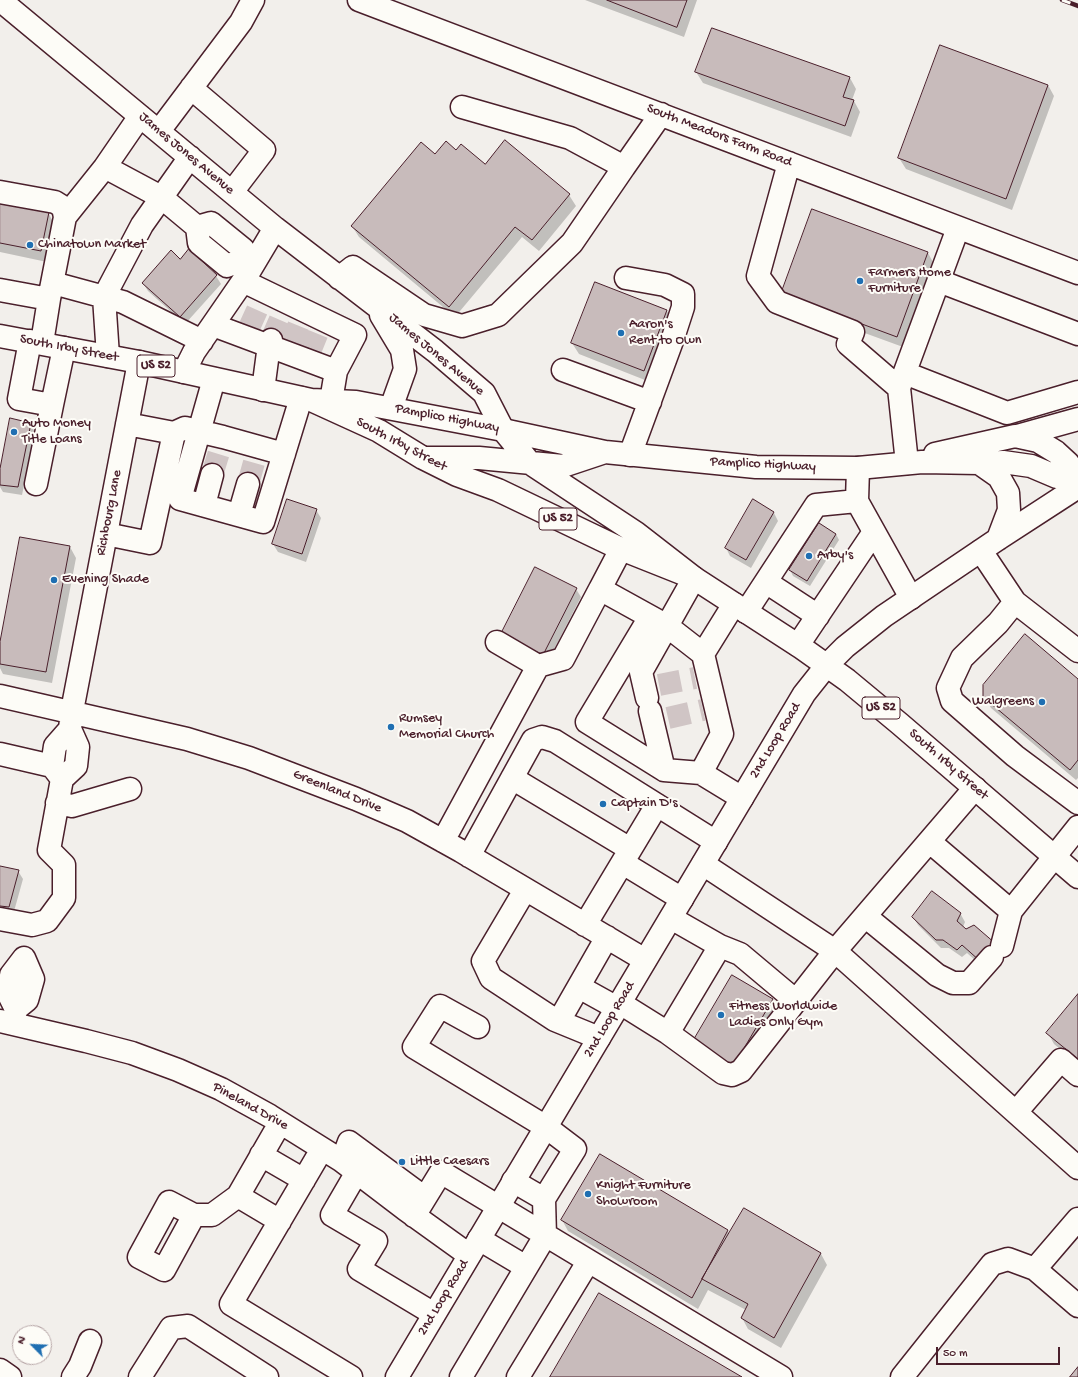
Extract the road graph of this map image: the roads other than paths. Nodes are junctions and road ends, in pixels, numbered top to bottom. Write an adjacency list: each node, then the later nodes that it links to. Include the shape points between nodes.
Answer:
1 (0, 0): 7 (main road, James Jones Avenue)
2 (253, 0): 4 (main road, via 241,22)
3 (359, 0): 6 (main road, South Meadors Farm Road)
4 (191, 88): 8 (main road); 14 (main road, via 264,150)
5 (462, 107): 12 (main road, via 570,138)
6 (661, 114): 10 (main road, South Meadors Farm Road); 12 (main road)
7 (140, 116): 8 (main road, James Jones Avenue); 11 (main road)
8 (159, 131): 9 (main road, James Jones Avenue)
9 (190, 157): 14 (main road, James Jones Avenue); 15 (main road)
10 (789, 163): 18 (main road, South Meadors Farm Road); 40 (main road, via 758,276 777,302 852,332 848,344)
11 (104, 167): 15 (main road); 16 (main road)
12 (624, 167): 21 (main road, via 572,243 498,315 462,326 424,315 353,267)
13 (0, 192): 16 (main road, via 56,202 63,207)
14 (232, 192): 17 (main road, James Jones Avenue)
15 (161, 197): 19 (main road, via 197,227 199,243 226,266); 26 (main road, via 142,225)
16 (65, 217): 25 (main road)
17 (275, 228): 19 (main road); 21 (main road, James Jones Avenue)
18 (958, 228): 20 (main road, South Meadors Farm Road); 23 (main road)
19 (245, 270): 28 (main road); 37 (main road, via 262,300 302,318 355,335)
20 (1078, 273)
21 (340, 278): 27 (main road, James Jones Avenue)
22 (626, 278): 44 (main road, via 665,286 683,294 683,307)
23 (939, 281): 29 (main road); 40 (main road)
24 (0, 290): 25 (main road)
25 (51, 291): 26 (main road); 31 (main road)
26 (104, 297): 28 (main road); 34 (main road)
27 (375, 305): 46 (main road, James Jones Avenue, via 402,350 405,369); 49 (main road, James Jones Avenue, via 436,351 484,393)
28 (207, 333): 33 (main road, via 246,333); 38 (main road)
29 (1078, 334)
30 (0, 336): 31 (main road, South Irby Street / US 52)
31 (36, 342): 32 (main road, South Irby Street / US 52); 45 (main road, via 19,398)
32 (64, 348): 34 (main road, South Irby Street / US 52); 45 (main road)
33 (289, 350): 37 (main road); 41 (main road)
34 (108, 356): 35 (main road, South Irby Street / US 52)
35 (139, 362): 38 (main road, South Irby Street / US 52); 48 (main road, Richbourg Lane)
36 (563, 370): 44 (main road)
37 (336, 371): 43 (main road)
38 (184, 372): 39 (main road, South Irby Street / US 52)
39 (214, 379): 41 (main road, South Irby Street / US 52); 50 (main road)
40 (902, 381): 42 (main road, via 1007,413); 58 (main road)
41 (263, 390): 43 (main road, South Irby Street / US 52)
42 (1078, 392)
43 (314, 400): 46 (main road, Pamplico Highway, via 356,402); 54 (main road); 56 (main road, South Irby Street / US 52, via 379,431)
44 (650, 402): 55 (main road)
45 (52, 405): 64 (main road)
46 (391, 408): 49 (main road, Pamplico Highway)
47 (1078, 419): 52 (main road, Pamplico Highway)
48 (127, 424): 51 (main road); 71 (main road, Richbourg Lane)
49 (503, 430): 53 (main road, Pamplico Highway); 57 (main road, South Irby Street / US 52)
50 (200, 431): 51 (main road, via 185,428); 54 (main road, via 222,443 257,453); 68 (main road, via 180,499)
51 (174, 433): 71 (main road, via 150,543)
52 (1015, 436): 58 (main road, Pamplico Highway, via 936,454); 62 (main road, Pamplico Highway, via 1038,442 1056,452 1068,463)
53 (605, 452): 55 (main road, Pamplico Highway); 57 (main road, Pamplico Highway, via 563,466)
54 (284, 454): 69 (main road, via 263,522)
55 (630, 455): 60 (main road, Pamplico Highway, via 756,467)
56 (423, 458): 57 (main road, Pamplico Highway, via 479,458); 73 (main road, South Irby Street / US 52, via 457,475 498,490)
57 (530, 463): 74 (main road, South Irby Street / US 52, via 636,533)
58 (915, 463): 59 (main road, Pamplico Highway); 60 (main road, Pamplico Highway)
59 (979, 463): 63 (main road, Pamplico Highway, via 1003,462 1031,466); 72 (main road, via 998,477 1008,493 1009,510)
60 (858, 468): 67 (main road)
61 (212, 475): 68 (main road)
62 (1078, 478)
63 (1078, 483)
64 (36, 484)
65 (248, 484): 69 (main road)
66 (1078, 487): 72 (main road)
67 (857, 501): 70 (main road); 75 (main road, via 816,505)
68 (204, 505): 69 (main road)
69 (239, 515)
70 (874, 532): 77 (main road); 80 (main road)
71 (106, 534): 89 (main road, Richbourg Lane)
72 (990, 545): 77 (main road); 78 (main road)
73 (621, 549): 74 (main road, South Irby Street / US 52); 76 (main road)
74 (694, 578): 79 (main road, South Irby Street / US 52); 81 (main road)
75 (766, 582): 79 (main road); 80 (main road)
76 (600, 589): 81 (main road); 86 (main road, via 563,659)
77 (911, 598): 85 (main road, via 845,647)
78 (1014, 602): 84 (main road); 98 (main road, via 998,623 962,658 948,688 950,695 952,701 1015,756)
79 (740, 608): 83 (main road, South Irby Street / US 52); 87 (main road)
80 (818, 616): 83 (main road)
81 (658, 622): 87 (main road); 91 (main road, via 641,672 653,704); 91 (main road, via 587,722)
82 (497, 642): 86 (main road)
83 (798, 645): 85 (main road, South Irby Street / US 52)
84 (1078, 651)
85 (827, 665): 95 (main road, South Irby Street / US 52); 97 (main road, 2nd Loop Road, via 804,694)
86 (538, 666): 102 (main road)
87 (702, 669): 93 (main road, via 709,708 722,734)
88 (0, 696): 89 (main road, Greenland Drive)
89 (71, 720): 92 (main road, via 78,747 76,766); 102 (main road, Greenland Drive, via 187,739 249,758 407,820)
90 (0, 754): 92 (main road)
91 (664, 770): 93 (main road)
92 (57, 773): 99 (main road)
93 (702, 773): 97 (main road)
94 (512, 778): 100 (main road, via 533,740 542,737 555,741); 105 (main road); 106 (main road)
95 (975, 788): 104 (main road); 107 (main road, South Irby Street / US 52)
96 (130, 789): 99 (main road, via 72,806)
97 (742, 798): 103 (main road, 2nd Loop Road)
98 (1078, 803)
99 (57, 804): 116 (main road, via 49,850 64,865 64,898 47,921)
100 (657, 805): 103 (main road); 106 (main road)
101 (1078, 828): 107 (main road)
102 (443, 841): 105 (main road, Greenland Drive)
103 (716, 842): 108 (main road, 2nd Loop Road)
104 (930, 842): 112 (main road); 113 (main road)
105 (469, 856): 110 (main road, Greenland Drive)
106 (626, 856): 111 (main road); 117 (main road)
107 (1054, 856): 109 (main road, South Irby Street / US 52); 112 (main road)
108 (703, 864): 111 (main road, 2nd Loop Road); 120 (main road)
109 (1078, 877)
110 (525, 890): 117 (main road, Greenland Drive); 126 (main road, via 483,961 491,978)
111 (682, 899): 114 (main road, 2nd Loop Road)
112 (1011, 910): 113 (main road, via 997,952 969,983 953,983 938,975)
113 (865, 916): 120 (main road)
114 (671, 918): 119 (main road); 121 (main road, 2nd Loop Road)
115 (0, 919): 116 (main road)
116 (32, 925): 125 (main road, via 24,958 33,978 27,1000)
117 (585, 925): 118 (main road, Greenland Drive)
118 (607, 937): 121 (main road, Greenland Drive); 122 (main road)
119 (720, 946): 123 (main road, via 740,954); 128 (main road)
120 (835, 951): 123 (main road); 131 (main road)
121 (646, 960): 124 (main road, 2nd Loop Road)
122 (579, 987): 124 (main road); 126 (main road)
123 (796, 1001): 128 (main road, via 742,1071 732,1075 723,1073)
124 (618, 1006): 128 (main road); 129 (main road, 2nd Loop Road)
125 (10, 1018): 132 (main road, Pineland Drive, via 132,1053 178,1070 221,1090)
126 (559, 1021): 129 (main road)
127 (478, 1027): 133 (main road, via 440,1006 414,1047)
128 (668, 1033)
129 (599, 1038): 133 (main road, 2nd Loop Road)
130 (1078, 1075): 131 (main road, via 1061,1060)
131 (1016, 1112): 136 (main road)
132 (280, 1123): 134 (main road, Pineland Drive); 135 (main road)
133 (546, 1127): 139 (main road, 2nd Loop Road); 141 (main road, via 575,1149)
134 (322, 1148): 137 (main road, Pineland Drive); 138 (main road)
135 (261, 1155): 138 (main road); 140 (main road)
136 (1077, 1164)
137 (349, 1166): 142 (main road, Pineland Drive); 142 (main road, via 349,1142); 153 (main road, via 332,1215 376,1241 359,1269)
138 (304, 1180): 146 (main road)
139 (513, 1181): 141 (main road); 143 (main road, 2nd Loop Road)
140 (238, 1196): 144 (main road, via 212,1215); 146 (main road)
141 (544, 1199): 147 (main road)
142 (420, 1207): 143 (main road, via 441,1172); 148 (main road, Pineland Drive)
143 (498, 1208): 147 (main road); 148 (main road, 2nd Loop Road)
144 (194, 1215)
145 (1078, 1219): 151 (main road)
146 (280, 1221): 160 (main road, via 231,1304)
147 (545, 1236): 149 (main road); 150 (main road)
148 (474, 1247): 150 (main road, Pineland Drive); 153 (main road, 2nd Loop Road)
149 (588, 1262): 163 (main road); 164 (main road)
150 (526, 1268): 162 (main road)
151 (1035, 1269): 152 (main road); 165 (main road, via 1008,1259 992,1264)
152 (1078, 1306)
153 (434, 1314): 161 (main road, 2nd Loop Road)
154 (90, 1342): 157 (main road)
155 (0, 1370): 156 (main road)
156 (10, 1377)
157 (73, 1377)
158 (140, 1377): 159 (main road, via 171,1328 188,1326)
159 (267, 1377)
160 (351, 1377)
161 (397, 1377)
162 (461, 1377)
163 (518, 1377)
164 (781, 1377)
165 (902, 1377)

